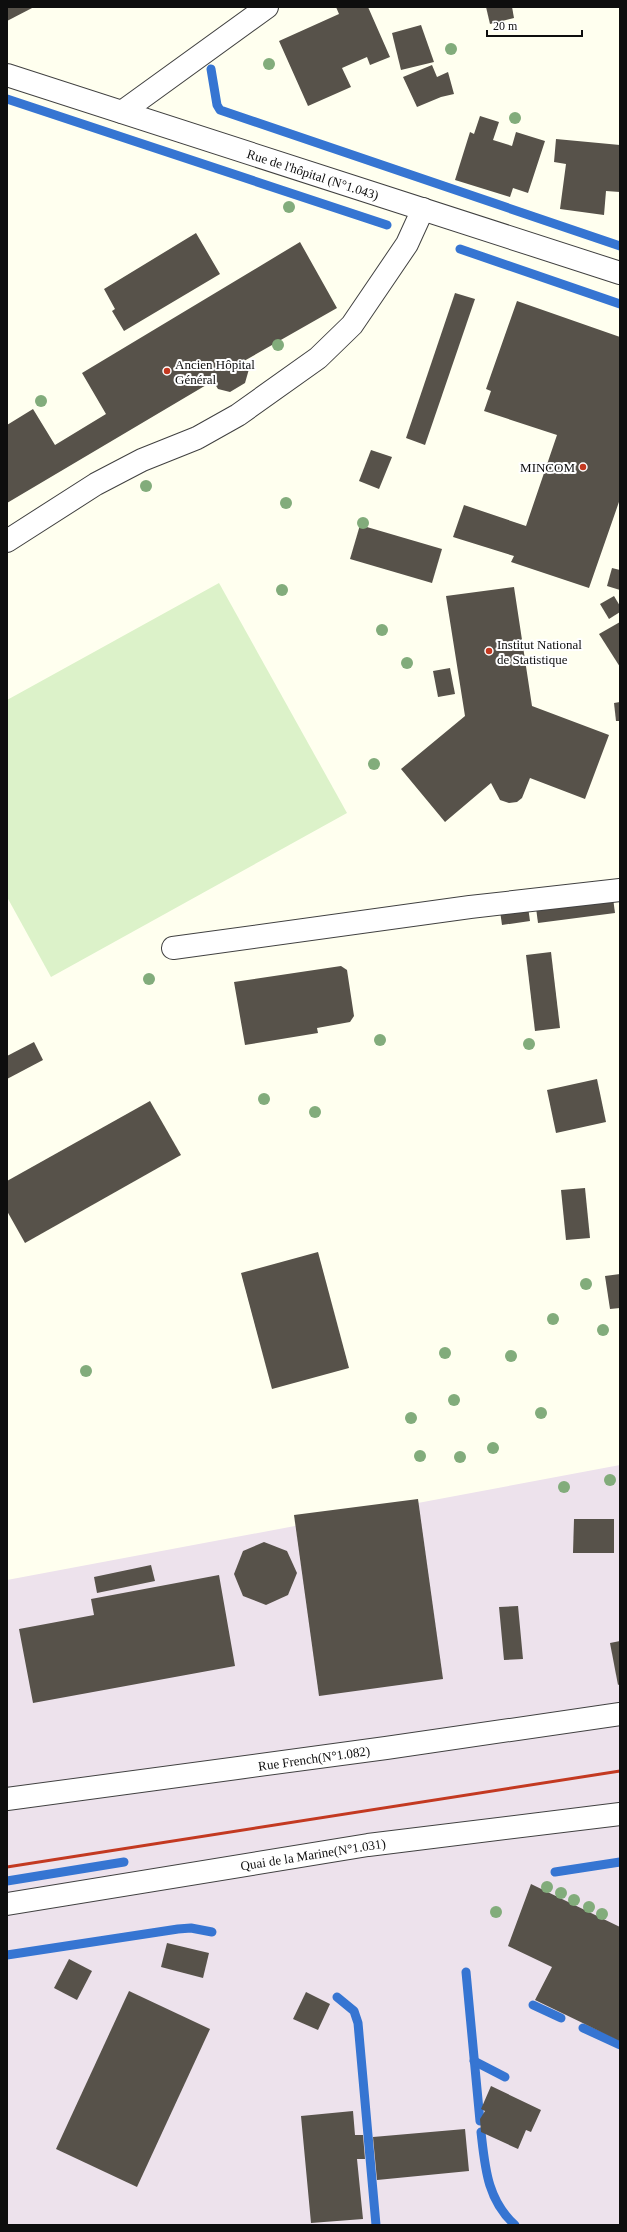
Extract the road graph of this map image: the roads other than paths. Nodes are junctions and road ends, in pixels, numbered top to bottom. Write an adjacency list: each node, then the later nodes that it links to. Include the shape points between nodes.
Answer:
1 (267, 7): 3 (street)
2 (7, 75): 3 (street, Rue de l'hôpital (N°1.043))
3 (122, 112): 4 (street, Rue de l'hôpital (N°1.043))
4 (423, 210): 5 (street, Rue de l'hôpital (N°1.043)); 6 (street, via 407,244 352,326 318,358 238,415 197,438 142,460 96,484)
5 (620, 273)
6 (7, 541)
7 (620, 890): 8 (street, via 462,908)
8 (173, 948)
9 (620, 1714): 10 (street, Rue French(N°1.082))
10 (7, 1799)
11 (620, 1814): 12 (street, Quai de la Marine(N°1.031), via 368,1845)
12 (7, 1904)

